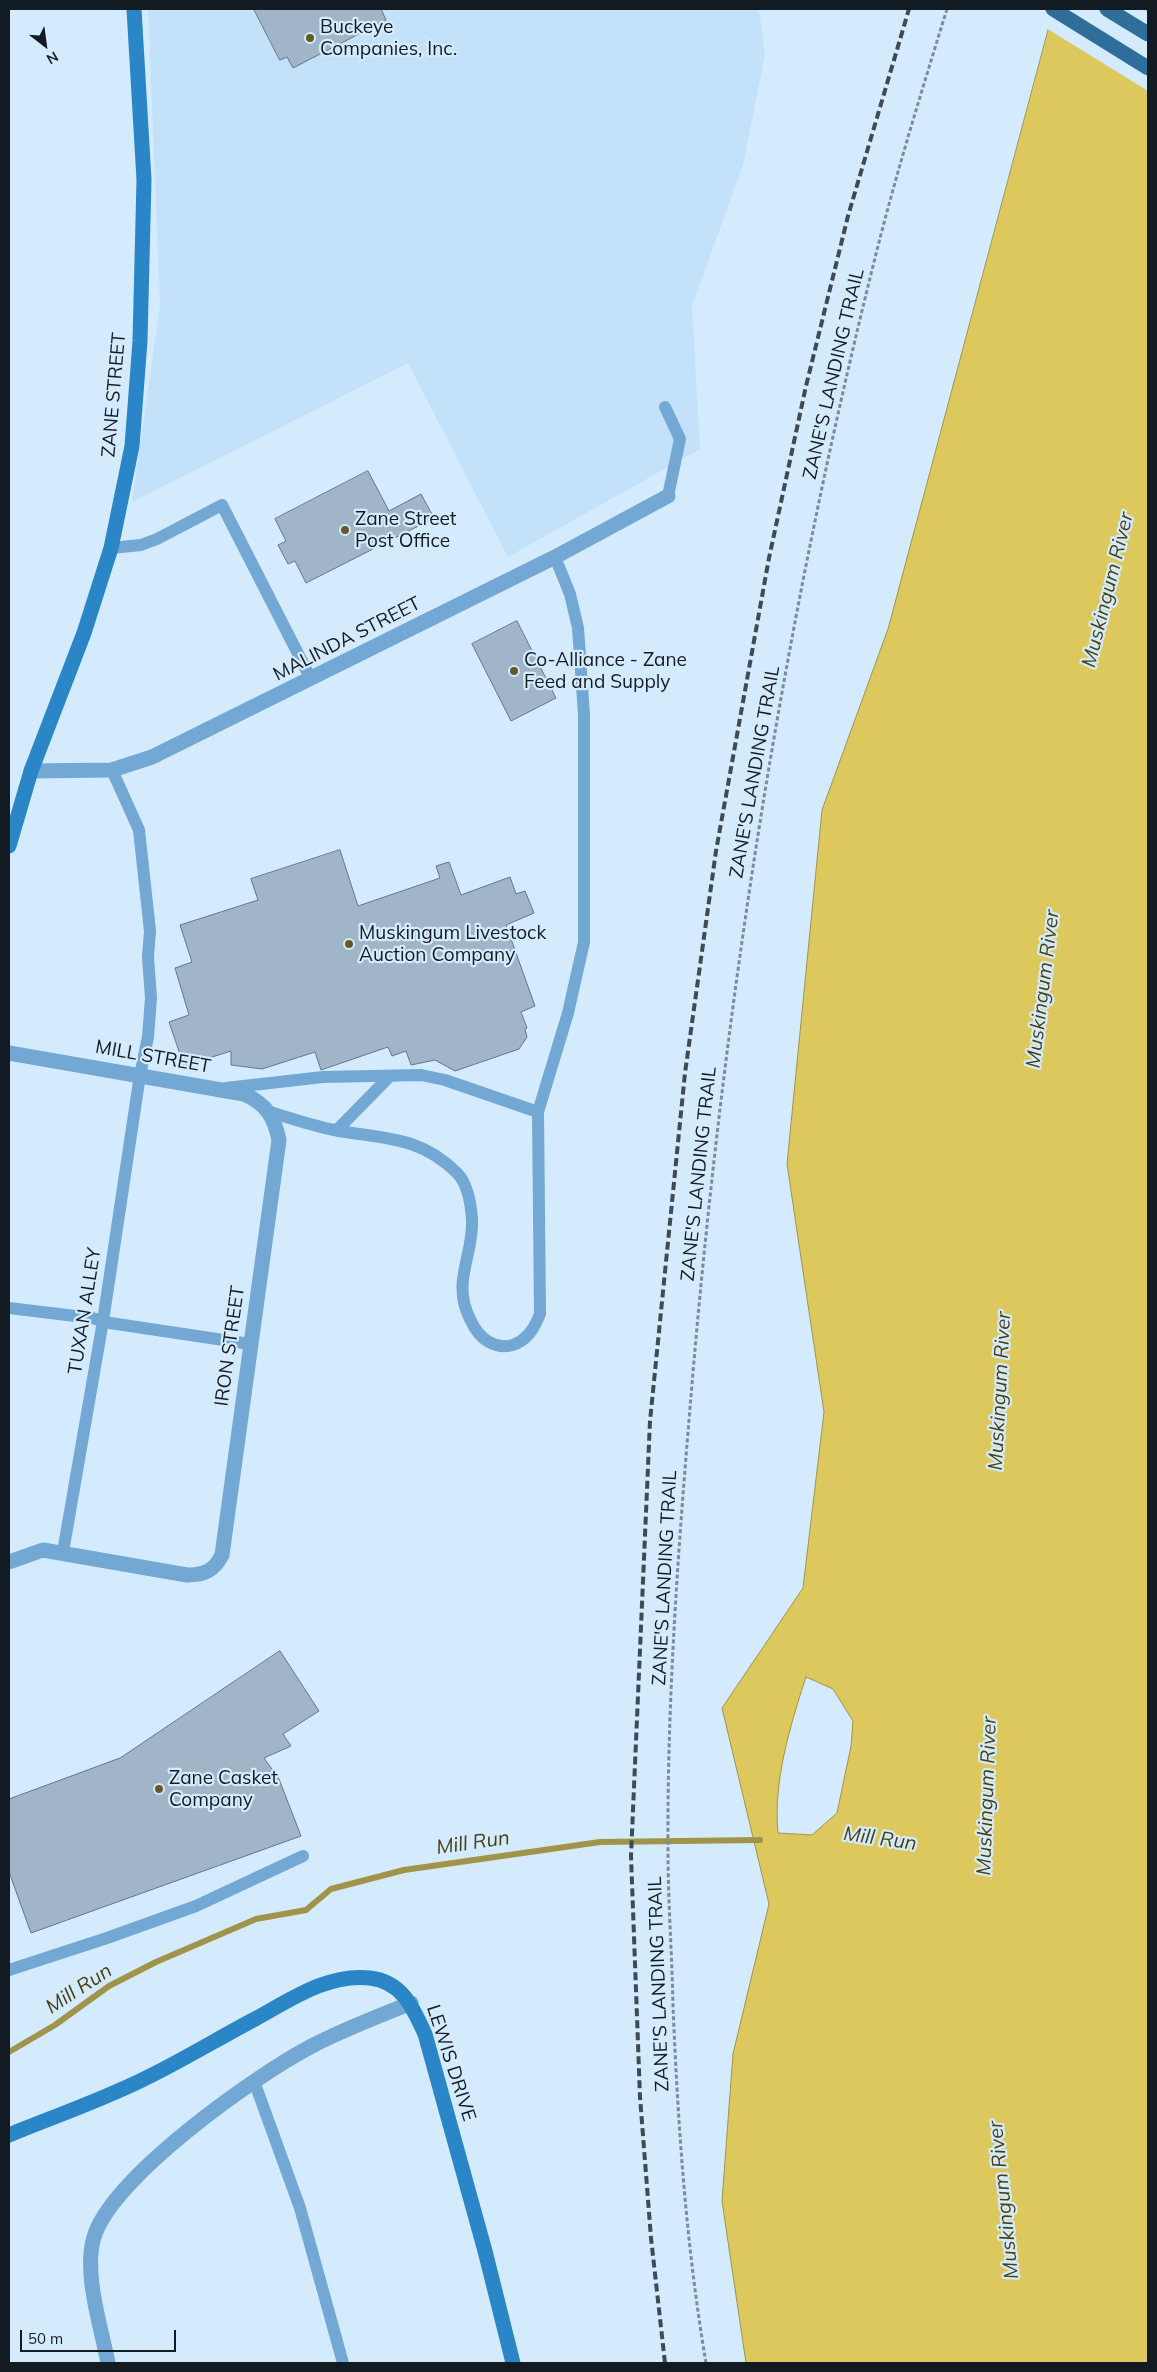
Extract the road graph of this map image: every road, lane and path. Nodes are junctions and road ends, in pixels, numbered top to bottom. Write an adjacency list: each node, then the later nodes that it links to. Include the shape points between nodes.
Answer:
1 (134, 9): 9 (main road, ZANE STREET, via 144,180 140,341 132,446)
2 (947, 9): 35 (path, ZANE'S LANDING TRAIL, via 875,259 834,433 769,762 726,1052 701,1281 682,1504 670,1742 668,1855 676,2093 690,2258)
3 (1053, 9): 6 (main road)
4 (1107, 9): 5 (main road)
5 (1148, 34)
6 (1148, 68)
7 (665, 407): 8 (lane, via 680,439)
8 (668, 496): 10 (street, MALINDA STREET)
9 (111, 548): 11 (lane, via 141,545 157,539 222,505); 13 (main road, ZANE STREET, via 84,633)
10 (555, 557): 11 (street, MALINDA STREET); 19 (lane, via 570,594 578,628 584,715 584,942 568,1013)
11 (310, 680): 12 (street, MALINDA STREET, via 152,757)
12 (112, 770): 13 (street, MALINDA STREET); 16 (lane, TUXAN ALLEY, via 139,830 150,931 151,998 148,1037)
13 (31, 771): 14 (main road, ZANE STREET)
14 (9, 846)
15 (9, 1052): 16 (street, MILL STREET)
16 (140, 1075): 18 (street, MILL STREET); 23 (lane, TUXAN ALLEY)
17 (390, 1076): 18 (lane, via 323,1077); 19 (lane, via 421,1075 445,1080); 21 (lane)
18 (219, 1089): 20 (street, MILL STREET, via 258,1100)
19 (538, 1112): 21 (lane, via 540,1314 534,1329 510,1346 498,1346 485,1340 474,1329 466,1312 462,1293 472,1222 467,1190 460,1175 431,1151 413,1144)
20 (273, 1118): 21 (lane); 24 (street, IRON STREET, via 279,1140)
21 (337, 1130)
22 (9, 1308): 23 (lane)
23 (103, 1321): 24 (lane); 25 (lane, TUXAN ALLEY)
24 (250, 1344): 25 (street, IRON STREET, via 222,1555 211,1570 187,1576)
25 (63, 1552): 26 (street, via 43,1550)
26 (9, 1562)
27 (303, 1856): 28 (lane, via 196,1906)
28 (9, 1970)
29 (411, 2003): 30 (street, via 310,2047); 31 (main road, LEWIS DRIVE, via 387,1982 370,1978 340,1979 307,1990 142,2080); 34 (main road, LEWIS DRIVE, via 436,2067)
30 (254, 2081): 32 (street, via 158,2157 127,2188 101,2221 94,2236 91,2271); 33 (lane, via 300,2208)
31 (9, 2135)
32 (108, 2363)
33 (343, 2363)
34 (513, 2363)
35 (706, 2363)

